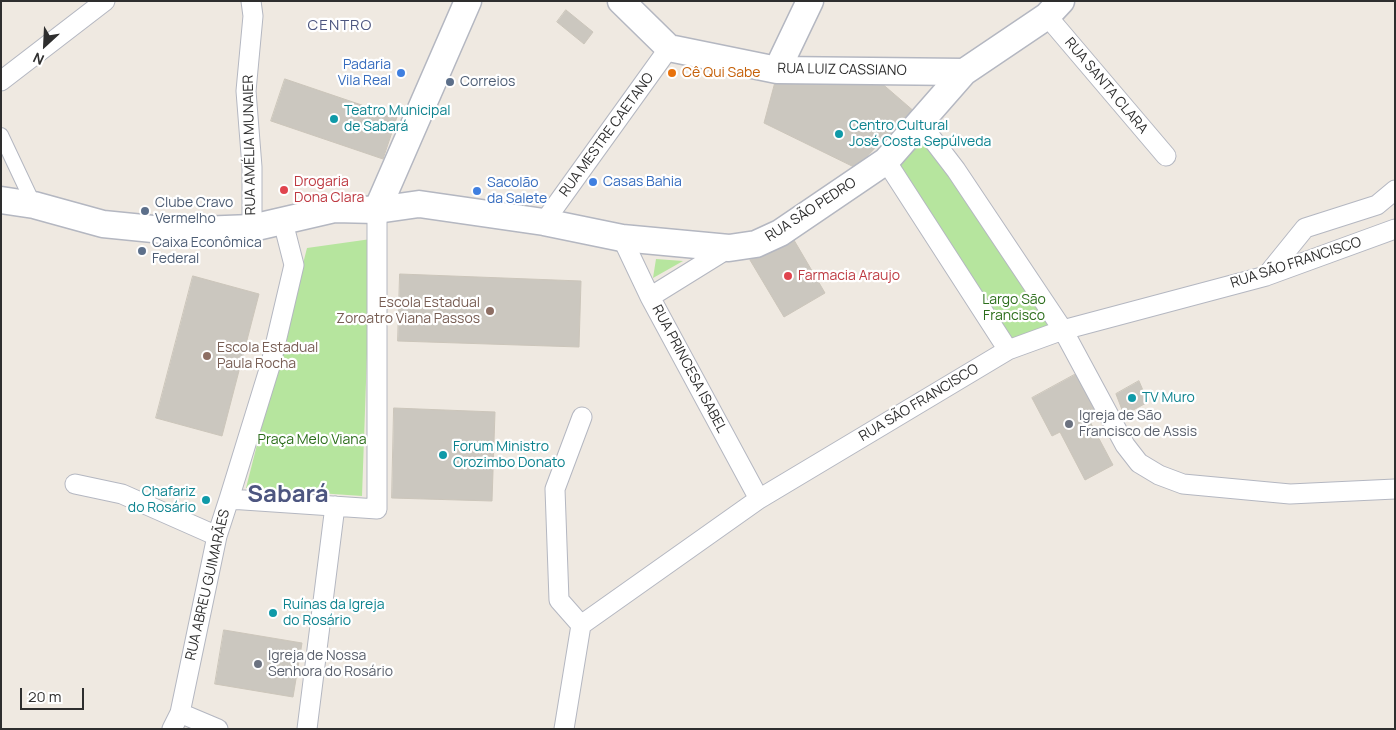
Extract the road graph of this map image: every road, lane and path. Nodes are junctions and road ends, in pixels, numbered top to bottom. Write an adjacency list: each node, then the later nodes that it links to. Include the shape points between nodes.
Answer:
1 (251, 1): 21 (street, RUA AMÉLIA MUNAIER, via 253,16 246,91 252,167)
2 (468, 1): 18 (main road)
3 (621, 1): 7 (main road)
4 (810, 1): 8 (main road)
5 (102, 2): 10 (street)
6 (1054, 8): 9 (main road, RUA SÃO PEDRO); 13 (street, RUA SANTA CLARA)
7 (669, 48): 8 (main road, RUA LUIZ CASSIANO); 20 (street, RUA MESTRE CAETANO)
8 (777, 70): 9 (main road, RUA LUIZ CASSIANO)
9 (964, 72): 11 (main road, RUA SÃO PEDRO)
10 (1, 81)
11 (920, 124): 14 (main road, RUA SÃO PEDRO); 27 (street, via 956,170)
12 (1, 135): 17 (street)
13 (1166, 156)
14 (886, 161): 24 (main road, RUA SÃO PEDRO, via 780,233 756,244); 28 (street)
15 (1395, 190): 25 (street, via 1377,205 1305,228)
16 (1, 200): 17 (main road)
17 (34, 205): 21 (main road, via 103,224 173,231)
18 (377, 210): 19 (main road, via 334,209); 20 (main road, RUA SÃO PEDRO, via 419,204); 34 (street, via 377,509)
19 (283, 222): 21 (main road); 32 (street, via 294,265 271,363)
20 (544, 222): 23 (main road, RUA SÃO PEDRO)
21 (252, 228)
22 (1395, 229): 25 (street, RUA SÃO FRANCISCO)
23 (622, 238): 24 (main road, RUA SÃO PEDRO); 26 (street, RUA PRINCESA ISABEL)
24 (729, 248): 26 (street)
25 (1266, 276): 27 (street, RUA SÃO FRANCISCO)
26 (650, 297): 33 (street, RUA PRINCESA ISABEL)
27 (1063, 330): 28 (street, RUA SÃO FRANCISCO); 31 (street, via 1125,445 1139,463 1159,476 1183,484 1290,494)
28 (1008, 350): 33 (street, RUA SÃO FRANCISCO)
29 (582, 417): 36 (street, via 555,489 559,600)
30 (76, 484): 35 (street, via 122,494)
31 (1395, 490)
32 (229, 499): 34 (street); 35 (street, RUA ABREU GUIMARÃES)
33 (759, 499): 36 (street, RUA SÃO FRANCISCO)
34 (335, 506): 39 (street)
35 (217, 536): 37 (street, RUA ABREU GUIMARÃES)
36 (581, 625): 40 (street)
37 (176, 721): 38 (street)
38 (218, 729)
39 (307, 729)
40 (564, 729)

